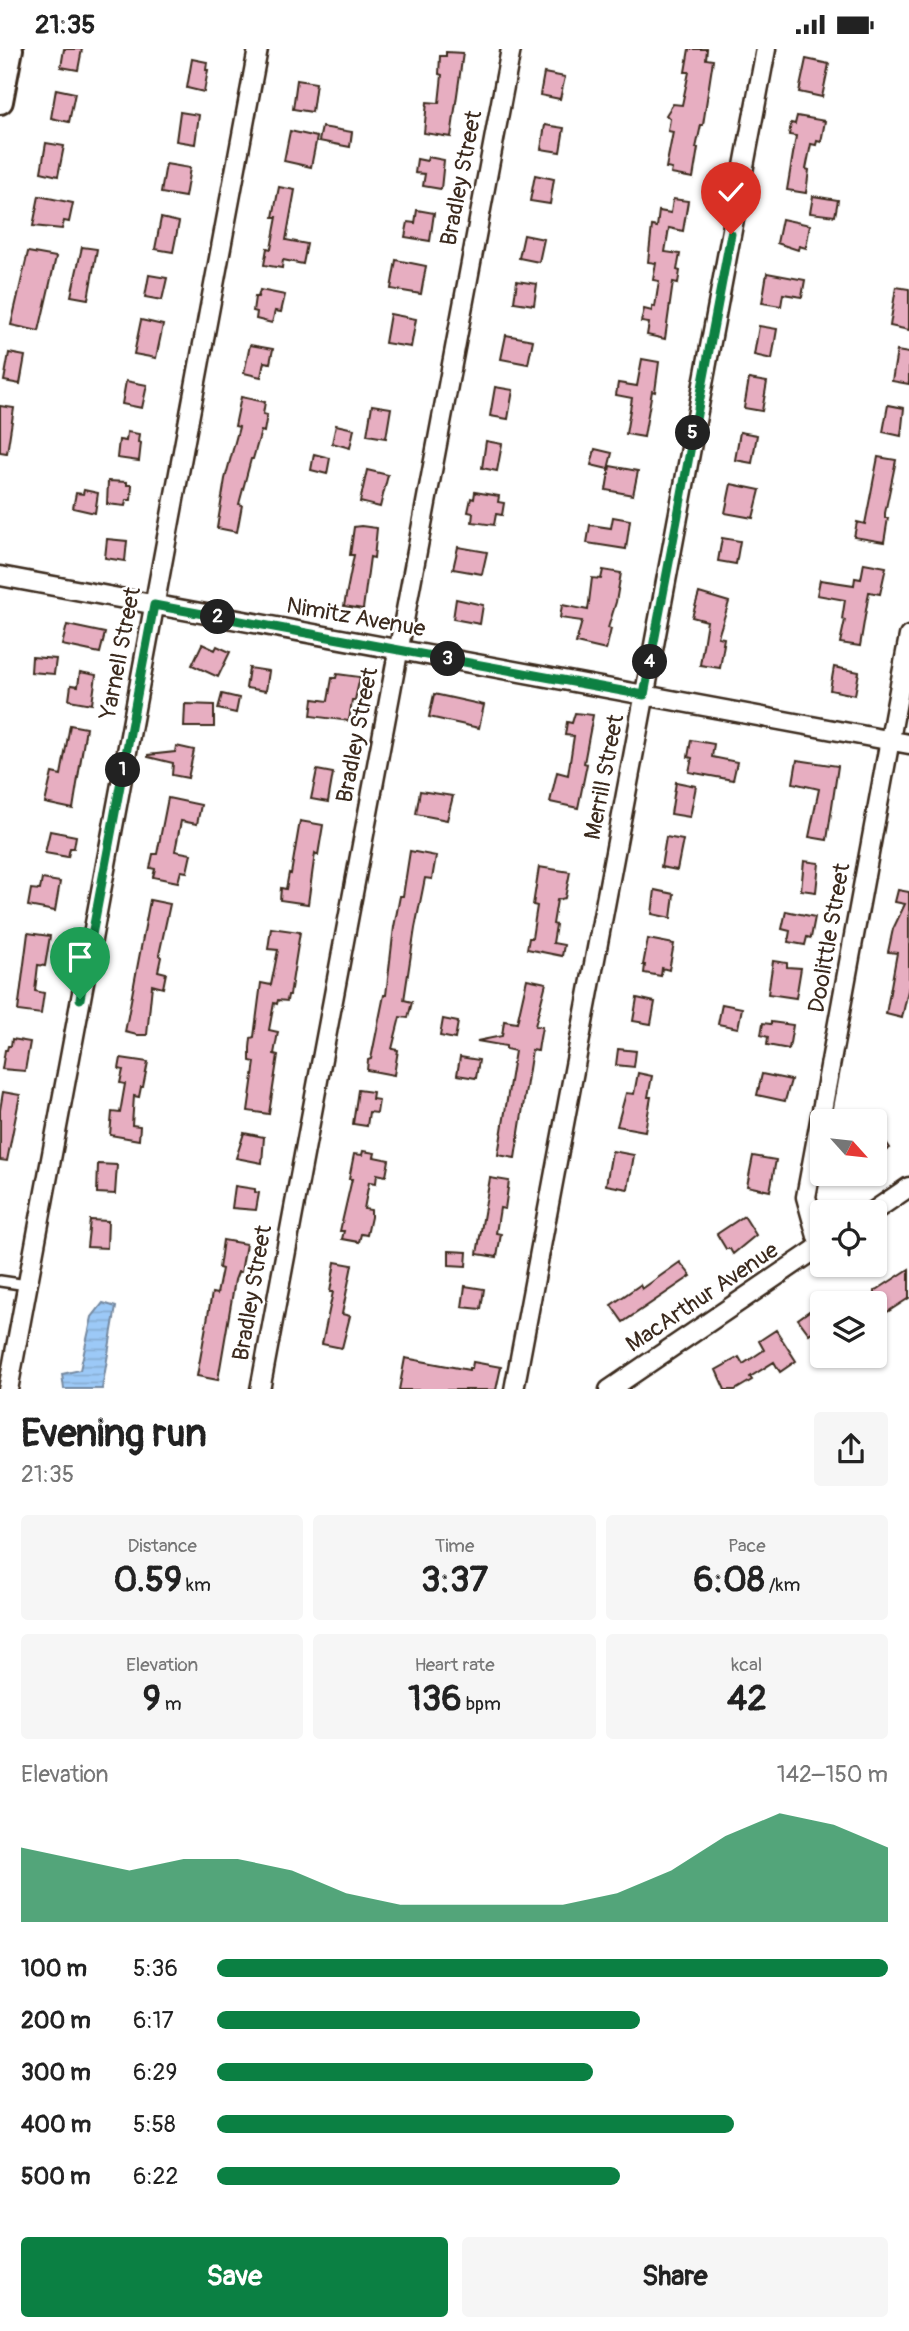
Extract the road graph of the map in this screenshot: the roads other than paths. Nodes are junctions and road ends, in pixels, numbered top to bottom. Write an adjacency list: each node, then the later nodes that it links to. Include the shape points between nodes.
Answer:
1 (10, 49): 5 (street)
2 (258, 49): 7 (street, Yarnell Street)
3 (511, 49): 9 (street, Bradley Street)
4 (766, 49): 10 (street, Merrill Street)
5 (0, 101)
6 (0, 576): 7 (street, Nimitz Avenue)
7 (154, 605): 9 (street, Nimitz Avenue); 18 (street, Yarnell Street)
8 (909, 636): 11 (street, Doolittle Street)
9 (398, 649): 10 (street, Nimitz Avenue); 20 (street, Bradley Street)
10 (644, 695): 11 (street, Nimitz Avenue); 21 (street, Merrill Street)
11 (890, 740): 12 (street, Nimitz Avenue); 15 (street, Doolittle Street, via 806,1197)
12 (909, 744)
13 (909, 1187): 14 (street)
14 (887, 1202)
15 (810, 1210)
16 (810, 1253): 22 (street, MacArthur Avenue)
17 (0, 1283): 18 (lane)
18 (27, 1285): 19 (street, Yarnell Street)
19 (8, 1389)
20 (260, 1389)
21 (514, 1389)
22 (609, 1389)

